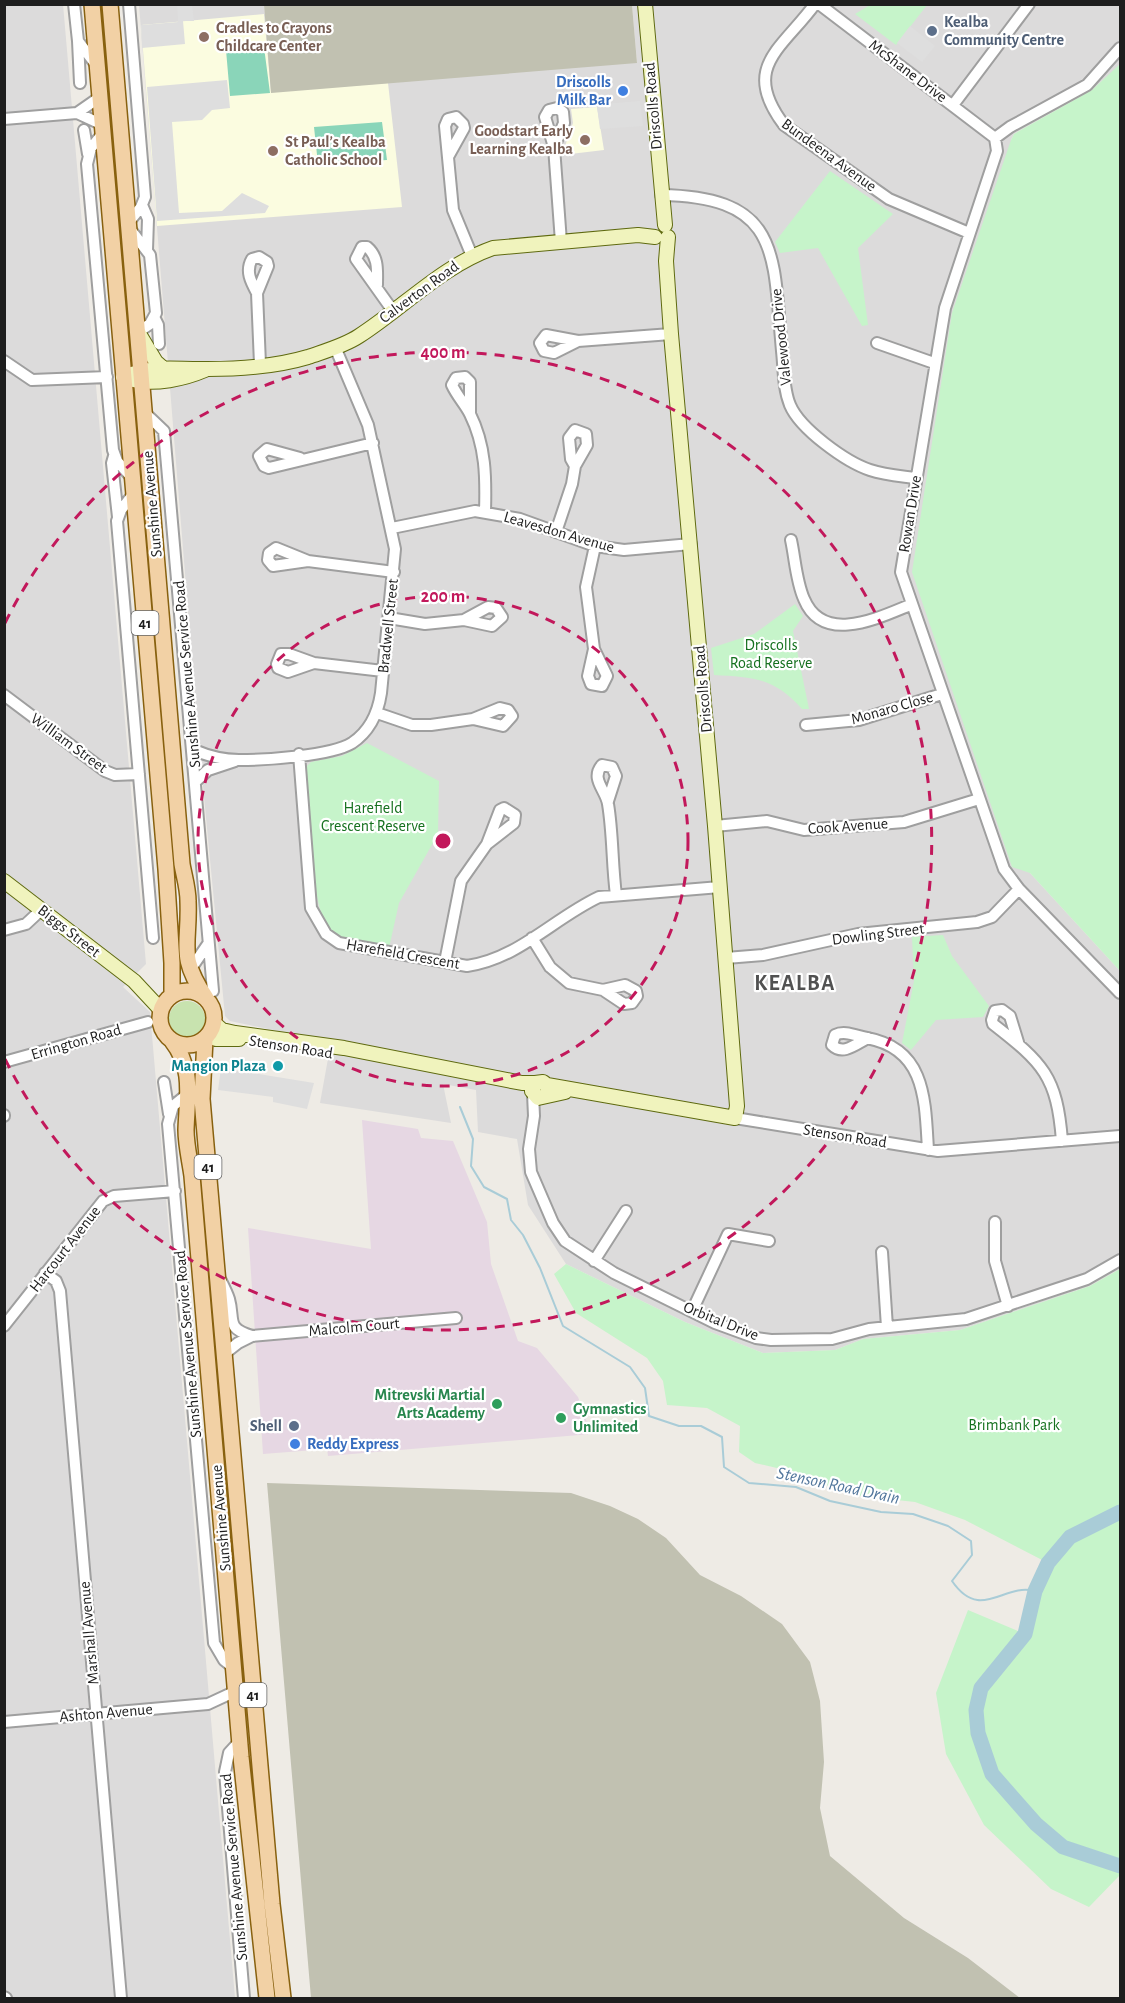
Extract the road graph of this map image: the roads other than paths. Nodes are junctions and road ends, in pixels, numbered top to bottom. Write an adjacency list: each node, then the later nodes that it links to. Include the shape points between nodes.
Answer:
1 (74, 4): 8 (street)
2 (92, 4): 10 (main road, Sunshine Avenue / 41)
3 (110, 4): 24 (main road, Sunshine Avenue / 41)
4 (129, 4): 23 (street, via 145,197)
5 (645, 4): 22 (street, Driscolls Road)
6 (1029, 4): 13 (street)
7 (819, 5): 13 (street, McShane Drive); 26 (street, Bundeena Avenue, via 780,42 769,62 764,81 772,109 784,125 889,199)
8 (78, 40): 10 (street); 11 (street)
9 (1120, 48): 18 (street, via 1087,85)
10 (97, 66): 12 (main road, Sunshine Avenue / 41)
11 (80, 83)
12 (100, 97): 14 (street); 16 (main road, Sunshine Avenue / 41)
13 (953, 105): 18 (street, McShane Drive)
14 (76, 113): 15 (street); 16 (street)
15 (4, 119)
16 (103, 129): 20 (street); 47 (main road, Sunshine Avenue / 41)
17 (84, 130): 20 (street)
18 (996, 138): 26 (street, Rowan Drive, via 997,151)
19 (554, 147): 27 (street)
20 (88, 154): 46 (street)
21 (449, 155): 29 (street, via 453,210)
22 (661, 202): 25 (street, Driscolls Road); 54 (street, Valewood Drive, via 696,196 721,202 757,228 775,267 786,390 798,419 859,466)
23 (142, 205): 24 (street); 28 (street, via 148,213)
24 (129, 225): 28 (street); 34 (main road, Sunshine Avenue / 41)
25 (660, 233): 27 (street, Calverton Road); 35 (street, Driscolls Road)
26 (969, 233): 41 (street, Rowan Drive, via 945,308)
27 (561, 242): 29 (street, Calverton Road, via 493,248)
28 (147, 250): 33 (street, via 151,259)
29 (472, 256): 32 (street, Calverton Road)
30 (377, 285): 32 (street)
31 (257, 293): 42 (street)
32 (393, 311): 39 (street, Calverton Road, via 358,337)
33 (154, 317): 34 (street); 38 (street)
34 (138, 332): 43 (street); 45 (main road, Sunshine Avenue / 41)
35 (671, 334): 36 (street); 61 (street, Driscolls Road)
36 (578, 341)
37 (877, 343): 41 (street)
38 (159, 344)
39 (335, 347): 42 (street, Calverton Road, via 297,360); 50 (street, Bradwell Street)
40 (4, 361): 46 (street, via 38,381)
41 (934, 363): 54 (street, Rowan Drive)
42 (260, 364): 44 (street, Calverton Road)
43 (164, 369): 44 (street, Calverton Road); 45 (street, Calverton Road)
44 (207, 370): 45 (street, Calverton Road, via 191,376)
45 (141, 376): 47 (street, Calverton Road); 48 (main road, Sunshine Avenue / 41)
46 (107, 377): 51 (street)
47 (123, 377): 55 (main road, Sunshine Avenue / 41)
48 (144, 411): 76 (street, Sunshine Avenue Service Road, via 164,431); 98 (main road, Sunshine Avenue / 41, via 188,899 186,942)
49 (470, 413): 56 (street, via 486,467)
50 (373, 443): 52 (street); 58 (street, Bradwell Street)
51 (114, 456): 55 (street); 57 (street)
52 (300, 458)
53 (575, 466): 59 (street)
54 (915, 478): 65 (street, Rowan Drive, via 901,572)
55 (133, 486): 57 (street); 92 (main road, Sunshine Avenue / 41)
56 (484, 512): 58 (street, Leavesdon Avenue); 59 (street, Leavesdon Avenue)
57 (118, 517): 79 (street)
58 (392, 528): 64 (street, Bradwell Street)
59 (556, 532): 62 (street, Leavesdon Avenue)
60 (790, 540): 65 (street, via 803,597 822,620 854,625)
61 (691, 544): 62 (street, Leavesdon Avenue, via 624,550); 83 (street, Driscolls Road)
62 (595, 546): 68 (street, via 586,587)
63 (308, 561): 64 (street)
64 (394, 572): 66 (street, Bradwell Street)
65 (910, 605): 71 (street, Rowan Drive)
66 (389, 618): 67 (street, via 425,624); 70 (street, Bradwell Street)
67 (464, 620)
68 (594, 649)
69 (314, 663): 70 (street)
70 (383, 671): 73 (street, Bradwell Street)
71 (942, 694): 75 (street, Monaro Close, via 859,720); 81 (street, Rowan Drive)
72 (4, 695): 79 (street, William Street, via 105,771 115,775)
73 (377, 713): 74 (street, via 412,725); 77 (street, Bradwell Street, via 352,743 331,751)
74 (473, 719)
75 (806, 725)
76 (194, 750): 78 (street, Bradwell Street); 80 (street, Sunshine Avenue Service Road)
77 (299, 754): 78 (street, Bradwell Street); 97 (street, Harefield Crescent, via 311,908 317,923 339,943)
78 (238, 760): 80 (street, via 208,770)
79 (139, 774): 89 (street)
80 (196, 781): 95 (street, Sunshine Avenue Service Road)
81 (979, 799): 83 (street, Cook Avenue, via 904,822 804,830 766,821); 87 (street, Rowan Drive, via 1004,869)
82 (608, 801): 88 (street)
83 (715, 826): 86 (street, Driscolls Road)
84 (487, 844): 97 (street, via 461,881)
85 (4, 881): 90 (street, Biggs Street)
86 (720, 886): 88 (street, Harefield Crescent); 96 (street, Driscolls Road)
87 (1019, 889): 96 (street, Dowling Street, via 992,917 977,922 858,934 763,955); 100 (street, Rowan Drive)
88 (616, 895): 94 (street, Harefield Crescent, via 582,905)
89 (152, 909): 92 (street); 93 (street)
90 (41, 910): 91 (street, via 26,924); 102 (street, Biggs Street, via 134,981)
91 (4, 930)
92 (171, 931): 102 (main road, Sunshine Avenue / 41)
93 (153, 938)
94 (532, 938): 97 (street, Harefield Crescent, via 486,963 467,966); 99 (street, via 559,976 569,983)
95 (208, 944): 98 (street); 101 (street, Sunshine Avenue Service Road)
96 (726, 958): 113 (street, Driscolls Road, via 738,1096)
97 (446, 962)
98 (190, 970): 101 (main road, Sunshine Avenue / 41)
99 (603, 990)
100 (1120, 993)
101 (209, 995): 102 (main road, via 189,991); 104 (main road, 41, via 213,1012)
102 (167, 1001): 106 (main road, 41, via 162,1029)
103 (148, 1022): 108 (street, Errington Road)
104 (209, 1032): 106 (main road, via 185,1045); 110 (street, Stenson Road, via 222,1030 375,1055 507,1079); 124 (main road, Sunshine Avenue / 41, via 201,1086)
105 (868, 1038): 116 (street, via 899,1050 919,1077)
106 (172, 1041): 111 (main road, Sunshine Avenue / 41, via 185,1062)
107 (1018, 1042): 115 (street, via 1053,1086)
108 (4, 1062)
109 (164, 1082): 112 (street, Sunshine Avenue Service Road)
110 (539, 1091): 113 (street, Stenson Road, via 573,1090); 123 (street, Orbital Drive, via 529,1149 534,1184 565,1241)
111 (190, 1092): 112 (street); 132 (main road, Sunshine Avenue / 41, via 186,1137)
112 (169, 1114): 117 (street, Sunshine Avenue Service Road)
113 (735, 1118): 116 (street, Stenson Road)
114 (1120, 1136): 115 (street, Stenson Road)
115 (1062, 1141): 116 (street, Stenson Road)
116 (928, 1150)
117 (175, 1191): 125 (street, Harcourt Avenue, via 103,1200); 136 (street, Sunshine Avenue Service Road, via 214,1643)
118 (626, 1210): 123 (street)
119 (995, 1219): 126 (street, via 995,1261)
120 (769, 1241): 127 (street, via 728,1234)
121 (882, 1252): 130 (street)
122 (1120, 1260): 126 (street, Orbital Drive, via 1087,1278)
123 (594, 1261): 127 (street, Orbital Drive)
124 (217, 1272): 131 (street, via 230,1300 233,1325 239,1332); 133 (main road, Sunshine Avenue / 41)
125 (45, 1273): 129 (street, Harcourt Avenue); 140 (street, Marshall Avenue, via 56,1281 60,1291)
126 (1008, 1306): 130 (street, Orbital Drive, via 951,1322)
127 (692, 1311): 130 (street, Orbital Drive, via 771,1340 832,1339)
128 (456, 1318): 131 (street, Malcolm Court)
129 (4, 1326)
130 (886, 1327)
131 (252, 1336): 133 (street, Malcolm Court)
132 (206, 1338): 133 (main road); 135 (main road, Sunshine Avenue / 41)
133 (224, 1354): 134 (main road, Sunshine Avenue / 41)
134 (234, 1472): 135 (main road, via 225,1480); 138 (main road, Sunshine Avenue / 41)
135 (224, 1555): 136 (main road, Sunshine Avenue / 41)
136 (234, 1668): 137 (main road, Sunshine Avenue / 41)
137 (236, 1691): 139 (street, Ashton Avenue); 141 (main road, Sunshine Avenue / 41)
138 (253, 1694): 144 (main road, via 254,1778); 148 (main road, Sunshine Avenue / 41)
139 (208, 1704): 140 (street, Ashton Avenue); 141 (street, Ashton Avenue, via 222,1706)
140 (96, 1715): 142 (street, Ashton Avenue); 145 (street, Marshall Avenue)
141 (238, 1717): 143 (main road, Sunshine Avenue / 41)
142 (4, 1722)
143 (240, 1741): 144 (main road, Sunshine Avenue / 41); 146 (street, Sunshine Avenue Service Road, via 229,1753 225,1772)
144 (244, 1792): 147 (main road, Sunshine Avenue / 41)
145 (121, 1998)
146 (244, 1998)
147 (267, 1998)
148 (283, 1998)

